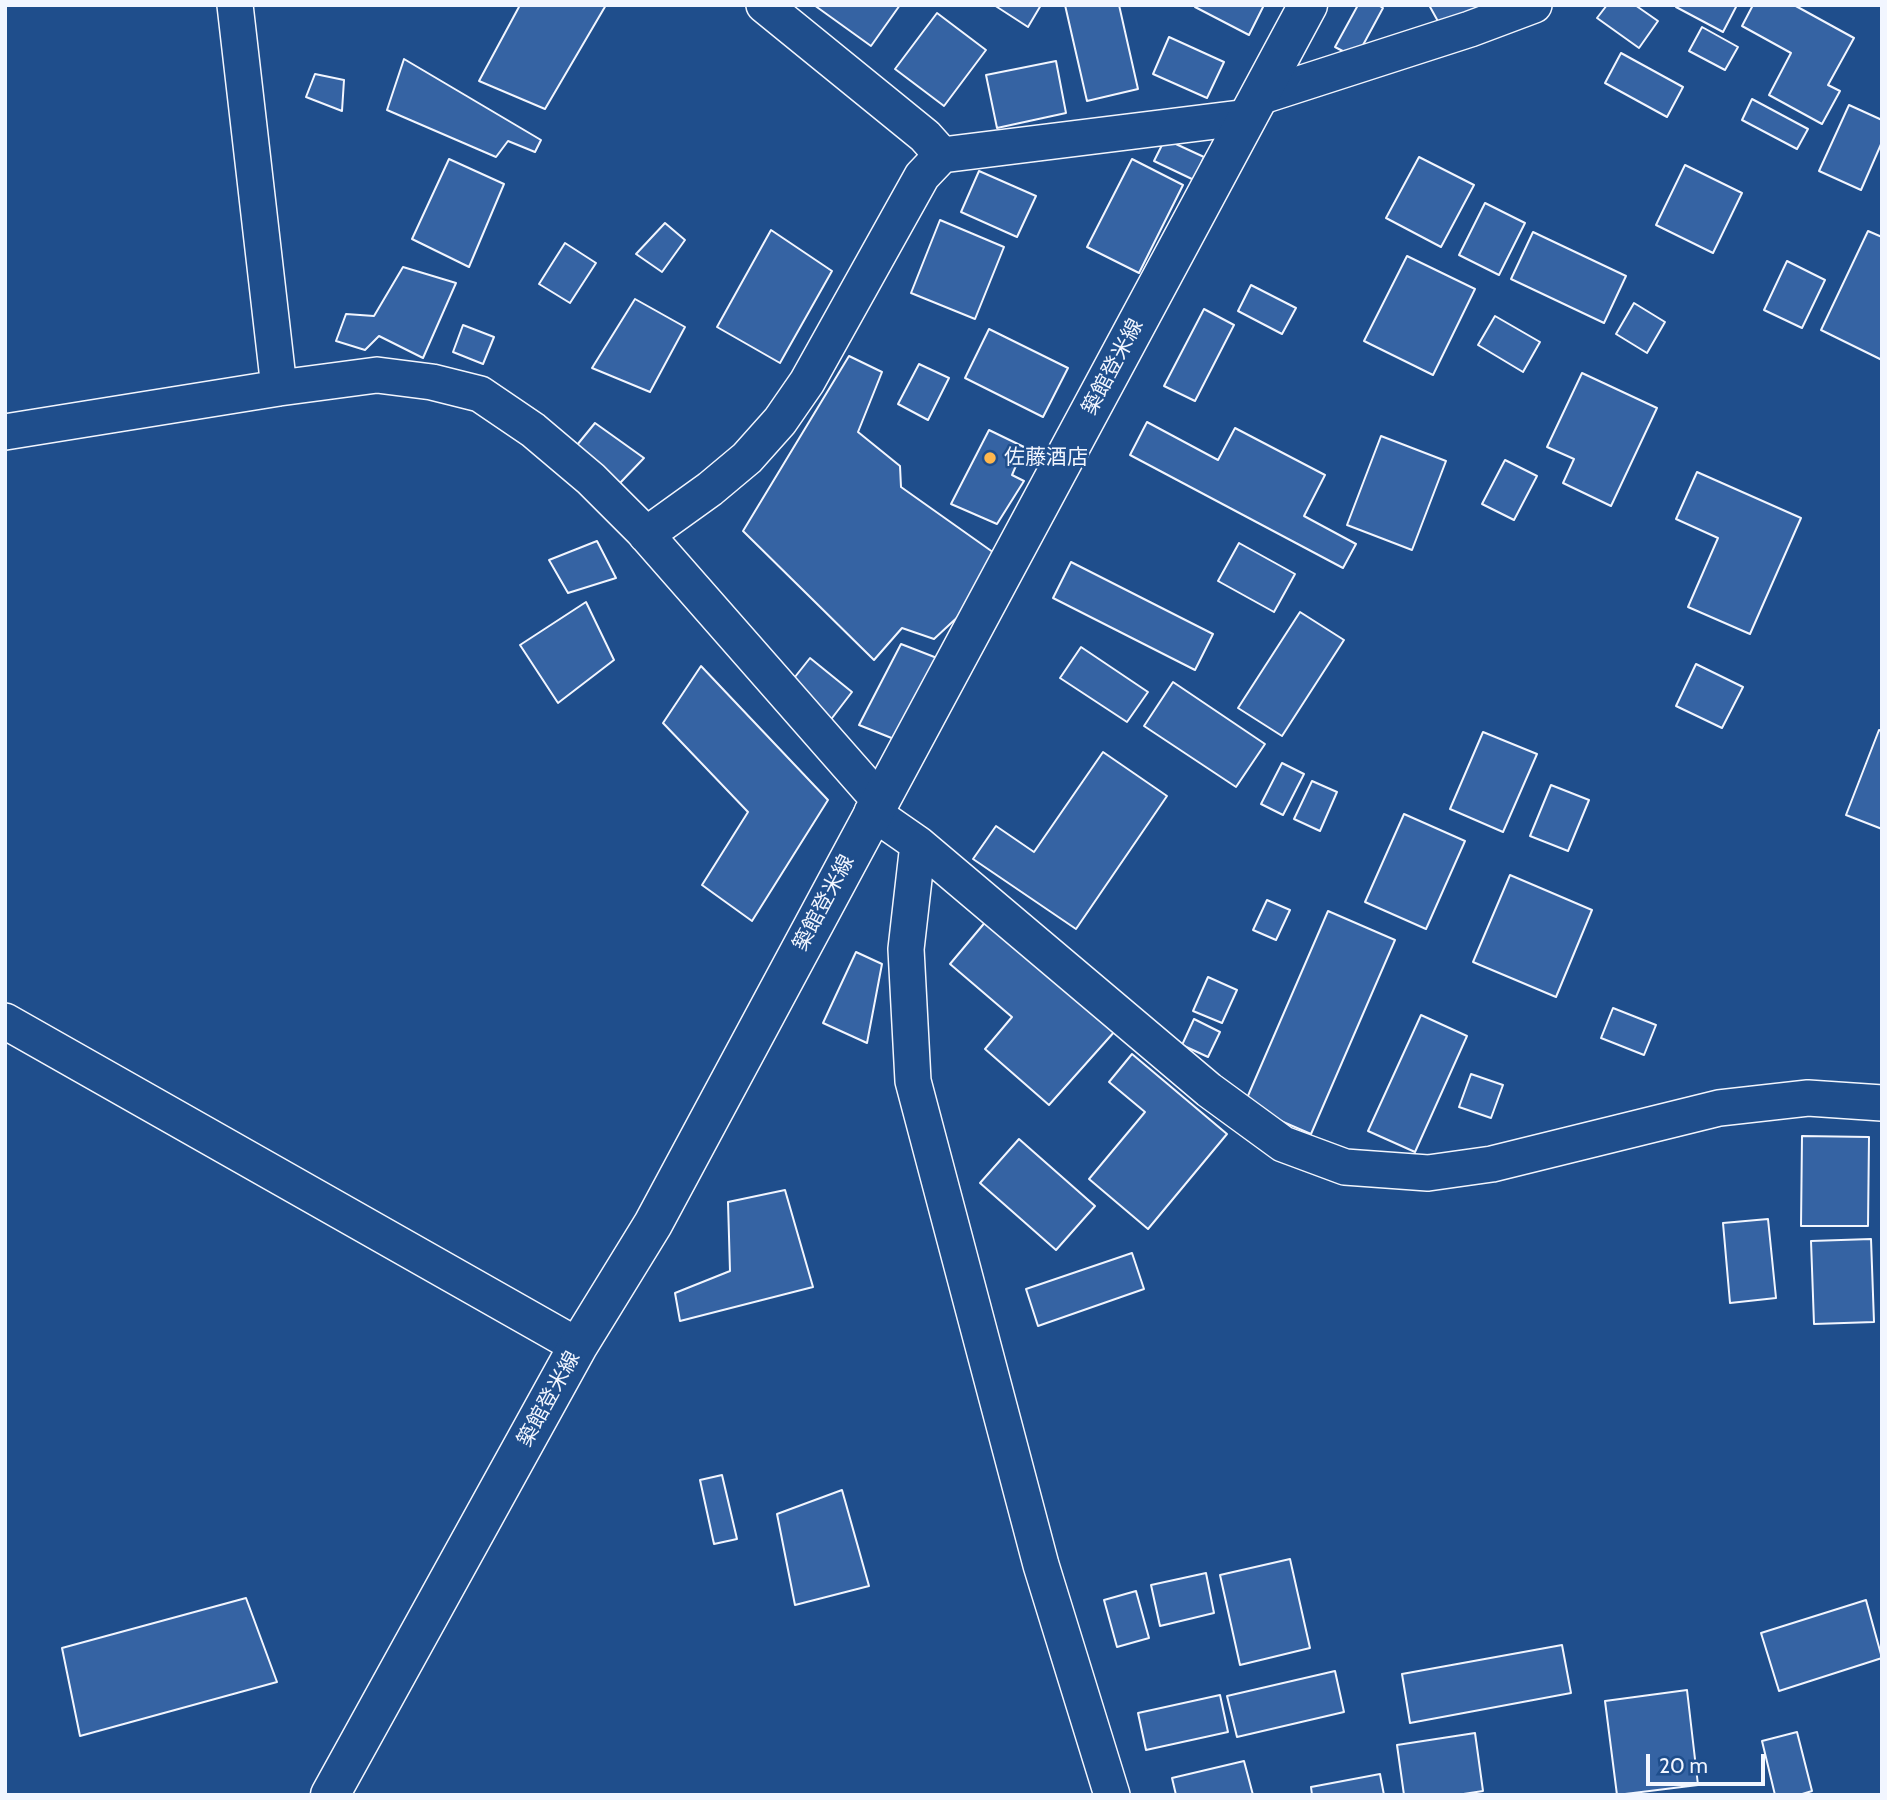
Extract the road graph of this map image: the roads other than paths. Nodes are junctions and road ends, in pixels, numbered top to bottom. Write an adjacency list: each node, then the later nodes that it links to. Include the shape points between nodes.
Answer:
1 (235, 5): 7 (street)
2 (764, 5): 6 (street, via 925,136)
3 (1308, 5): 5 (main road, 築館登米線)
4 (1534, 5): 5 (street)
5 (1253, 107): 6 (street); 10 (main road, 築館登米線)
6 (942, 155): 9 (street, via 922,176 807,382 780,421 747,458)
7 (279, 388): 8 (street); 9 (street, via 377,375 480,394 592,479)
8 (5, 432)
9 (646, 535): 10 (street)
10 (876, 806): 11 (street); 14 (main road, 築館登米線, via 653,1224)
11 (918, 844): 13 (street, via 1209,1090 1283,1144 1345,1167 1428,1172 1492,1164 1719,1108 1808,1098); 16 (street, via 906,949 914,1081 1041,1565)
12 (5, 1021): 14 (street)
13 (1882, 1103)
14 (579, 1346): 15 (main road, 築館登米線)
15 (330, 1795)
16 (1112, 1795)

